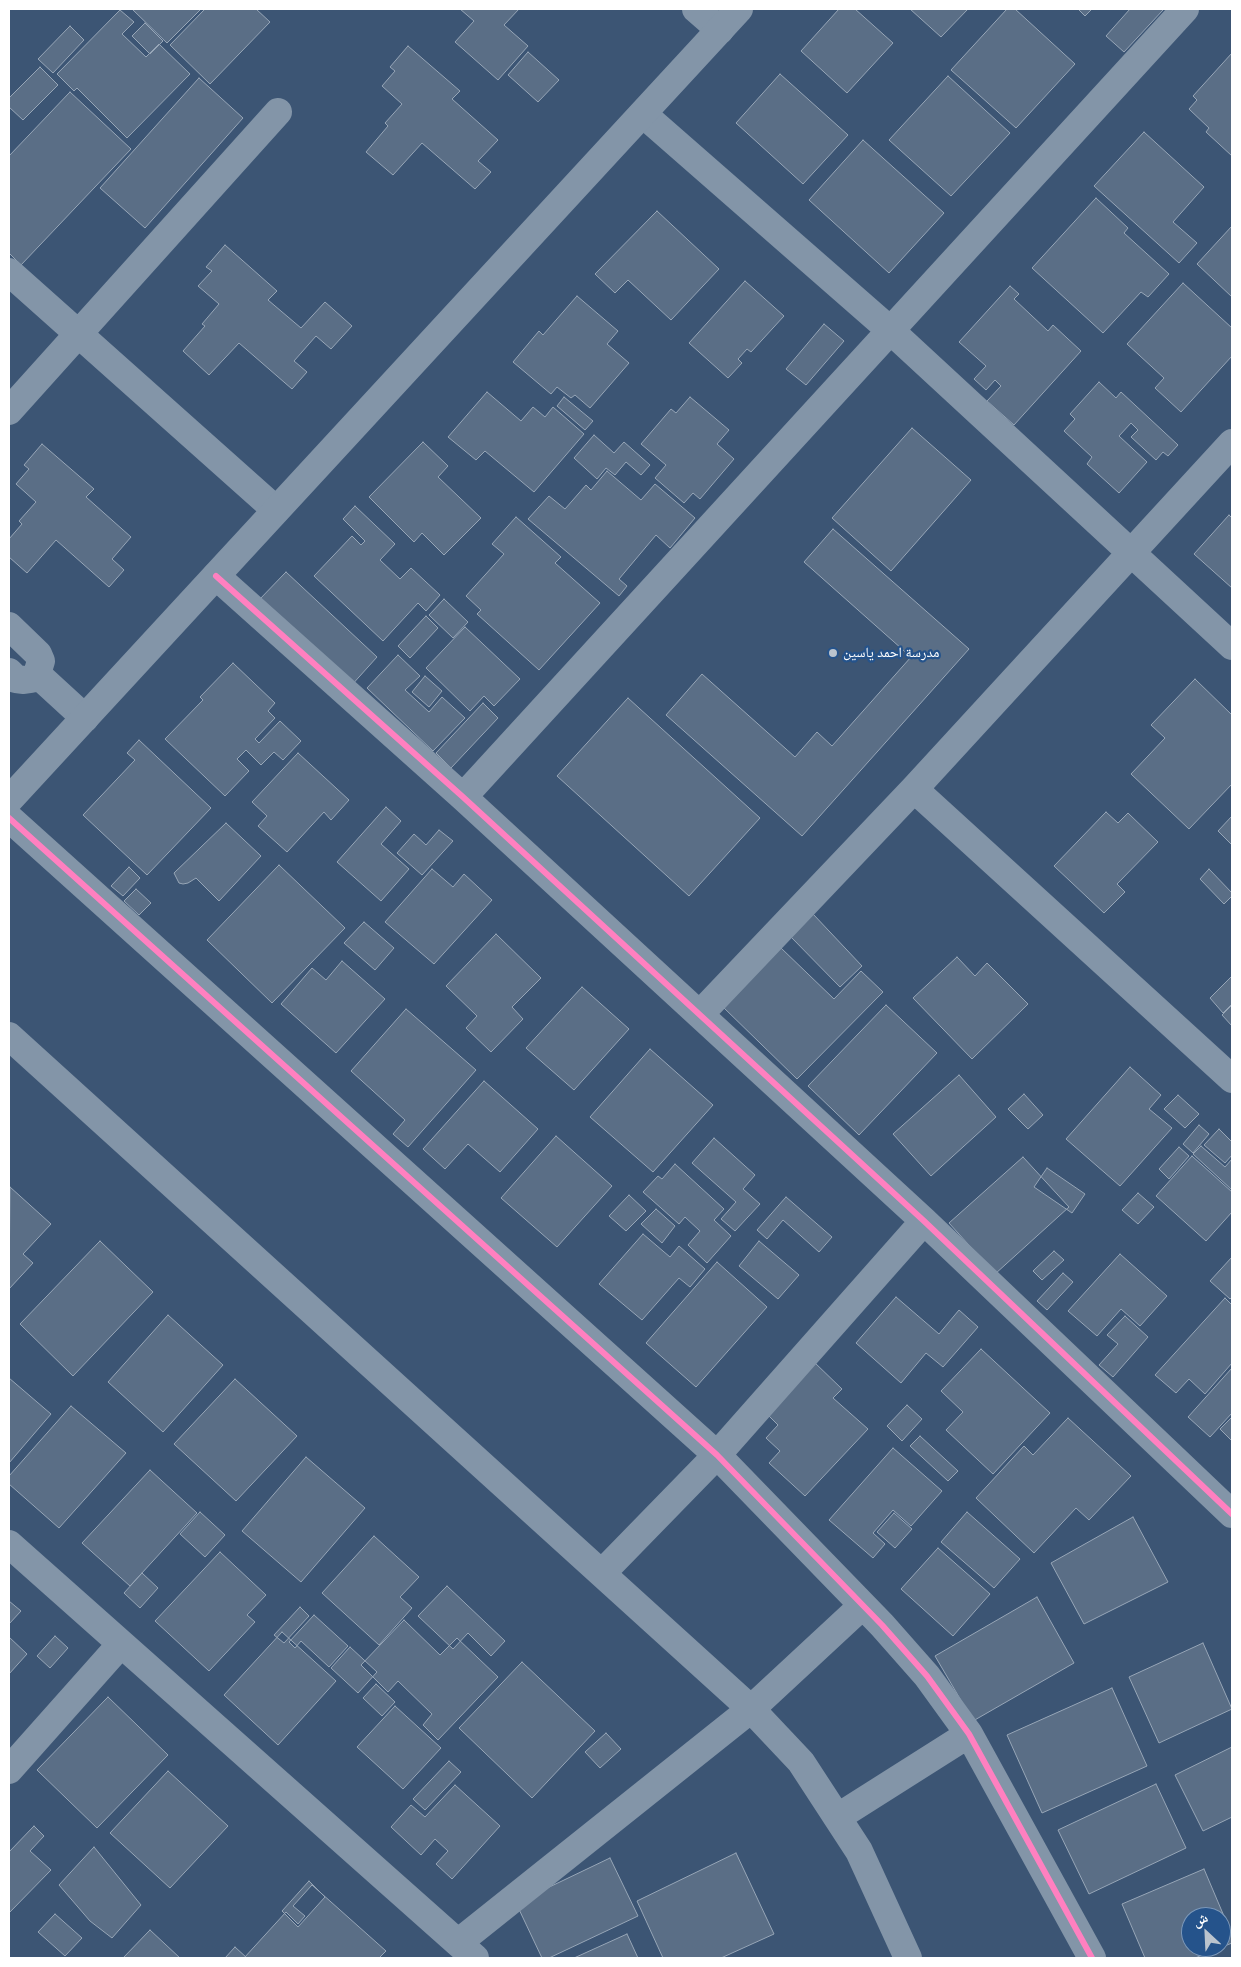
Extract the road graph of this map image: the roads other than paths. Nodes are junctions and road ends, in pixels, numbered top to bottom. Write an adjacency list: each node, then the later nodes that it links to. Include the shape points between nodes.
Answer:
1 (696, 9): 4 (street)
2 (739, 9): 4 (street)
3 (1186, 9): 8 (street)
4 (720, 30): 6 (street)
5 (278, 112): 9 (street)
6 (643, 114): 8 (street); 12 (street)
7 (9, 272): 9 (street)
8 (890, 331): 13 (street); 21 (street)
9 (78, 334): 10 (street); 12 (street)
10 (9, 411)
11 (1232, 442): 13 (street)
12 (276, 510): 14 (street)
13 (1132, 553): 16 (street); 20 (street)
14 (216, 576): 19 (street); 21 (street)
15 (9, 626): 18 (street, via 38,654 41,661)
16 (1232, 646)
17 (9, 672): 18 (street, via 16,679 24,680)
18 (37, 674): 19 (street)
19 (85, 718): 22 (street)
20 (914, 789): 24 (street); 26 (street)
21 (463, 797): 24 (street)
22 (9, 800)
23 (9, 818): 28 (street)
24 (700, 1014): 27 (street)
25 (9, 1036): 31 (street)
26 (1232, 1079)
27 (924, 1221): 28 (street); 29 (street)
28 (717, 1455): 31 (street); 32 (street)
29 (1232, 1514)
30 (9, 1544): 33 (street)
31 (602, 1573): 34 (street)
32 (862, 1606): 34 (street); 35 (street, via 927,1676)
33 (121, 1644): 36 (street); 38 (street)
34 (752, 1709): 37 (street, via 800,1762); 38 (street)
35 (969, 1734): 37 (street); 40 (street)
36 (9, 1770)
37 (838, 1817): 39 (street, via 859,1850)
38 (467, 1950)
39 (908, 1958)
40 (1092, 1958)

